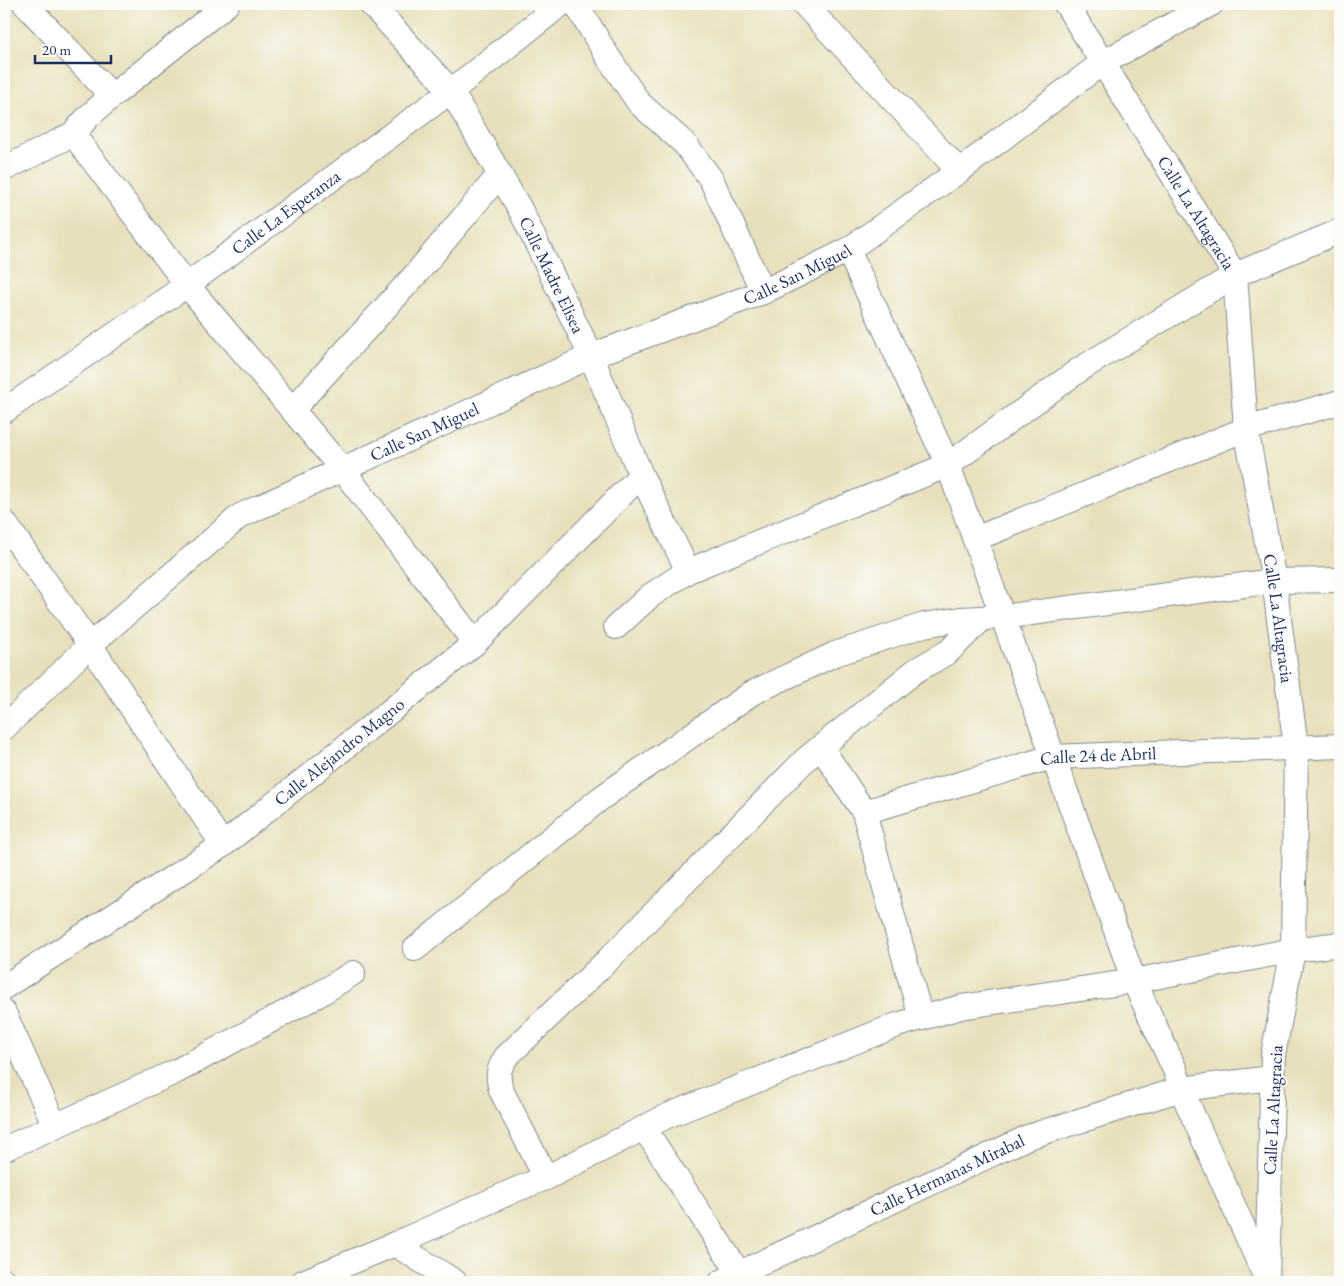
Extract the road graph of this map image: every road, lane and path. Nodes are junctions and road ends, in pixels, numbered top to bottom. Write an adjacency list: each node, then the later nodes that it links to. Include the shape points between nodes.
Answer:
1 (25, 4): 11 (street)
2 (227, 4): 11 (street)
3 (371, 4): 10 (street, Calle Madre Elisea)
4 (561, 4): 10 (street, Calle La Esperanza)
5 (576, 4): 20 (street, via 639,103 685,144 711,179)
6 (804, 4): 14 (street)
7 (1066, 4): 9 (street, Calle La Altagracia)
8 (1212, 4): 9 (street, Calle San Miguel)
9 (1102, 63): 14 (street, Calle San Miguel); 18 (street, Calle La Altagracia)
10 (451, 91): 15 (street, Calle Madre Elisea); 19 (street, Calle La Esperanza)
11 (112, 96): 12 (street)
12 (73, 134): 13 (street); 19 (street)
13 (4, 169)
14 (959, 171): 17 (street, Calle San Miguel)
15 (500, 174): 21 (street, Calle Madre Elisea); 23 (street, via 416,274)
16 (1340, 231): 18 (street)
17 (848, 250): 20 (street, Calle San Miguel); 26 (street)
18 (1235, 275): 25 (street, Calle La Altagracia); 26 (street, via 1079,370)
19 (187, 286): 23 (street); 24 (street, Calle La Esperanza)
20 (763, 292): 21 (street, Calle San Miguel)
21 (591, 356): 27 (street, Calle San Miguel); 28 (street, Calle Madre Elisea)
22 (1340, 402): 25 (street)
23 (292, 410): 27 (street)
24 (4, 411)
25 (1246, 429): 30 (street); 33 (street, Calle La Altagracia)
26 (948, 465): 30 (street); 31 (street)
27 (342, 469): 36 (street); 37 (street, Calle San Miguel, via 240,516)
28 (641, 475): 31 (street, Calle Madre Elisea); 36 (street, Calle Alejandro Magno)
29 (4, 522): 37 (street)
30 (975, 539): 34 (street)
31 (688, 571): 35 (street, via 650,596)
32 (1340, 580): 33 (street)
33 (1274, 581): 34 (street); 41 (street, Calle La Altagracia)
34 (992, 618): 40 (street, via 948,652 915,671); 42 (street); 46 (street, via 924,625 835,654 752,693 601,798)
35 (616, 627)
36 (474, 643): 44 (street, Calle Alejandro Magno)
37 (90, 645): 38 (street, Calle San Miguel); 44 (street)
38 (4, 728)
39 (1340, 746): 41 (street, Calle 24 de Abril)
40 (821, 747): 43 (street); 58 (street, via 506,1057 498,1077 501,1090)
41 (1296, 747): 42 (street, Calle 24 de Abril); 47 (street, Calle La Altagracia)
42 (1052, 757): 43 (street, Calle 24 de Abril); 49 (street)
43 (864, 812): 52 (street)
44 (223, 845): 50 (street, Calle Alejandro Magno)
45 (1340, 944): 47 (street)
46 (415, 949)
47 (1293, 950): 49 (street); 53 (street, Calle La Altagracia, via 1273,1055)
48 (353, 973): 55 (street, via 177,1071)
49 (1134, 981): 52 (street, via 961,1007); 54 (street)
50 (4, 987)
51 (4, 1013): 55 (street)
52 (922, 1018): 56 (street, via 676,1112)
53 (1272, 1078): 54 (street, Calle Hermanas Mirabal); 63 (street, Calle La Altagracia)
54 (1181, 1089): 60 (street, Calle Hermanas Mirabal, via 1028,1137); 63 (street)
55 (55, 1126): 57 (street)
56 (644, 1128): 58 (street); 60 (street)
57 (4, 1149)
58 (546, 1178): 59 (street)
59 (395, 1244): 61 (street); 62 (street)
60 (730, 1277)
61 (303, 1282)
62 (455, 1282)
63 (1267, 1282)

